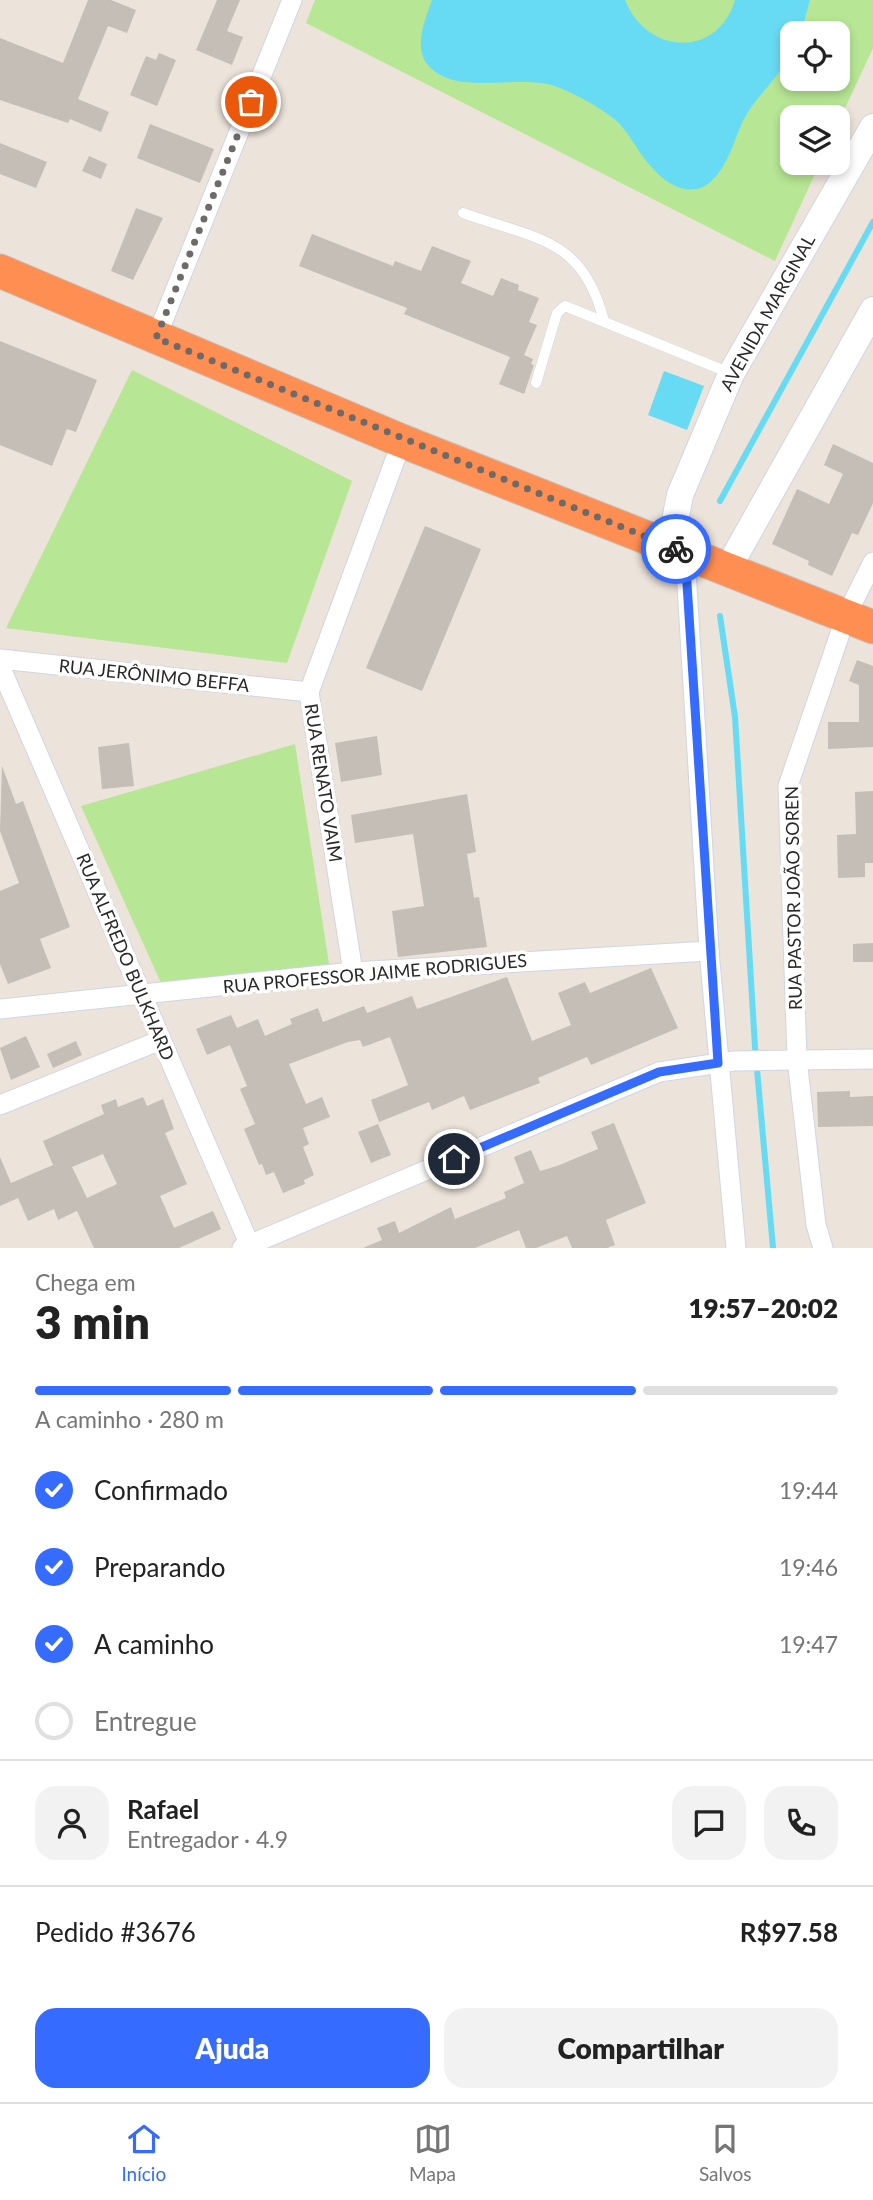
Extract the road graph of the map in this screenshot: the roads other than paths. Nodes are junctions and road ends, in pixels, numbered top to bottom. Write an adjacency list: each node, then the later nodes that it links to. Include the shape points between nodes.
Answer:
1 (292, 0): 7 (street)
2 (873, 127): 8 (street, AVENIDA MARGINAL)
3 (463, 213): 6 (lane, via 562,248 577,261 598,297)
4 (0, 271): 7 (highway)
5 (873, 310): 13 (street)
6 (604, 321): 8 (lane); 9 (lane, via 571,307 560,309)
7 (156, 338): 10 (highway)
8 (731, 374): 11 (street, AVENIDA MARGINAL, via 680,495)
9 (536, 383)
10 (402, 441): 11 (highway); 17 (street, RUA RENATO VAIM)
11 (678, 550): 13 (highway); 18 (street)
12 (873, 562): 14 (street, RUA PASTOR JOÃO SOREN)
13 (727, 570): 14 (highway)
14 (860, 622): 23 (street, RUA PASTOR JOÃO SOREN, via 788,786)
15 (0, 659): 17 (street, RUA JERÔNIMO BEFFA)
16 (0, 666): 20 (street, RUA ALFREDO BULKHARD)
17 (309, 692): 19 (street, RUA RENATO VAIM)
18 (709, 951): 19 (street, RUA PROFESSOR JAIME RODRIGUES); 25 (street)
19 (353, 972): 20 (street, RUA PROFESSOR JAIME RODRIGUES)
20 (142, 995): 21 (street, RUA PROFESSOR JAIME RODRIGUES); 22 (street, RUA ALFREDO BULKHARD)
21 (0, 1009)
22 (161, 1040): 26 (street); 27 (street, RUA ALFREDO BULKHARD)
23 (797, 1059): 24 (street); 25 (street); 29 (street, RUA PASTOR JOÃO SOREN, via 816,1225)
24 (873, 1059)
25 (726, 1062): 27 (street, via 659,1072); 28 (street)
26 (0, 1105)
27 (247, 1247)
28 (736, 1248)
29 (823, 1248)

